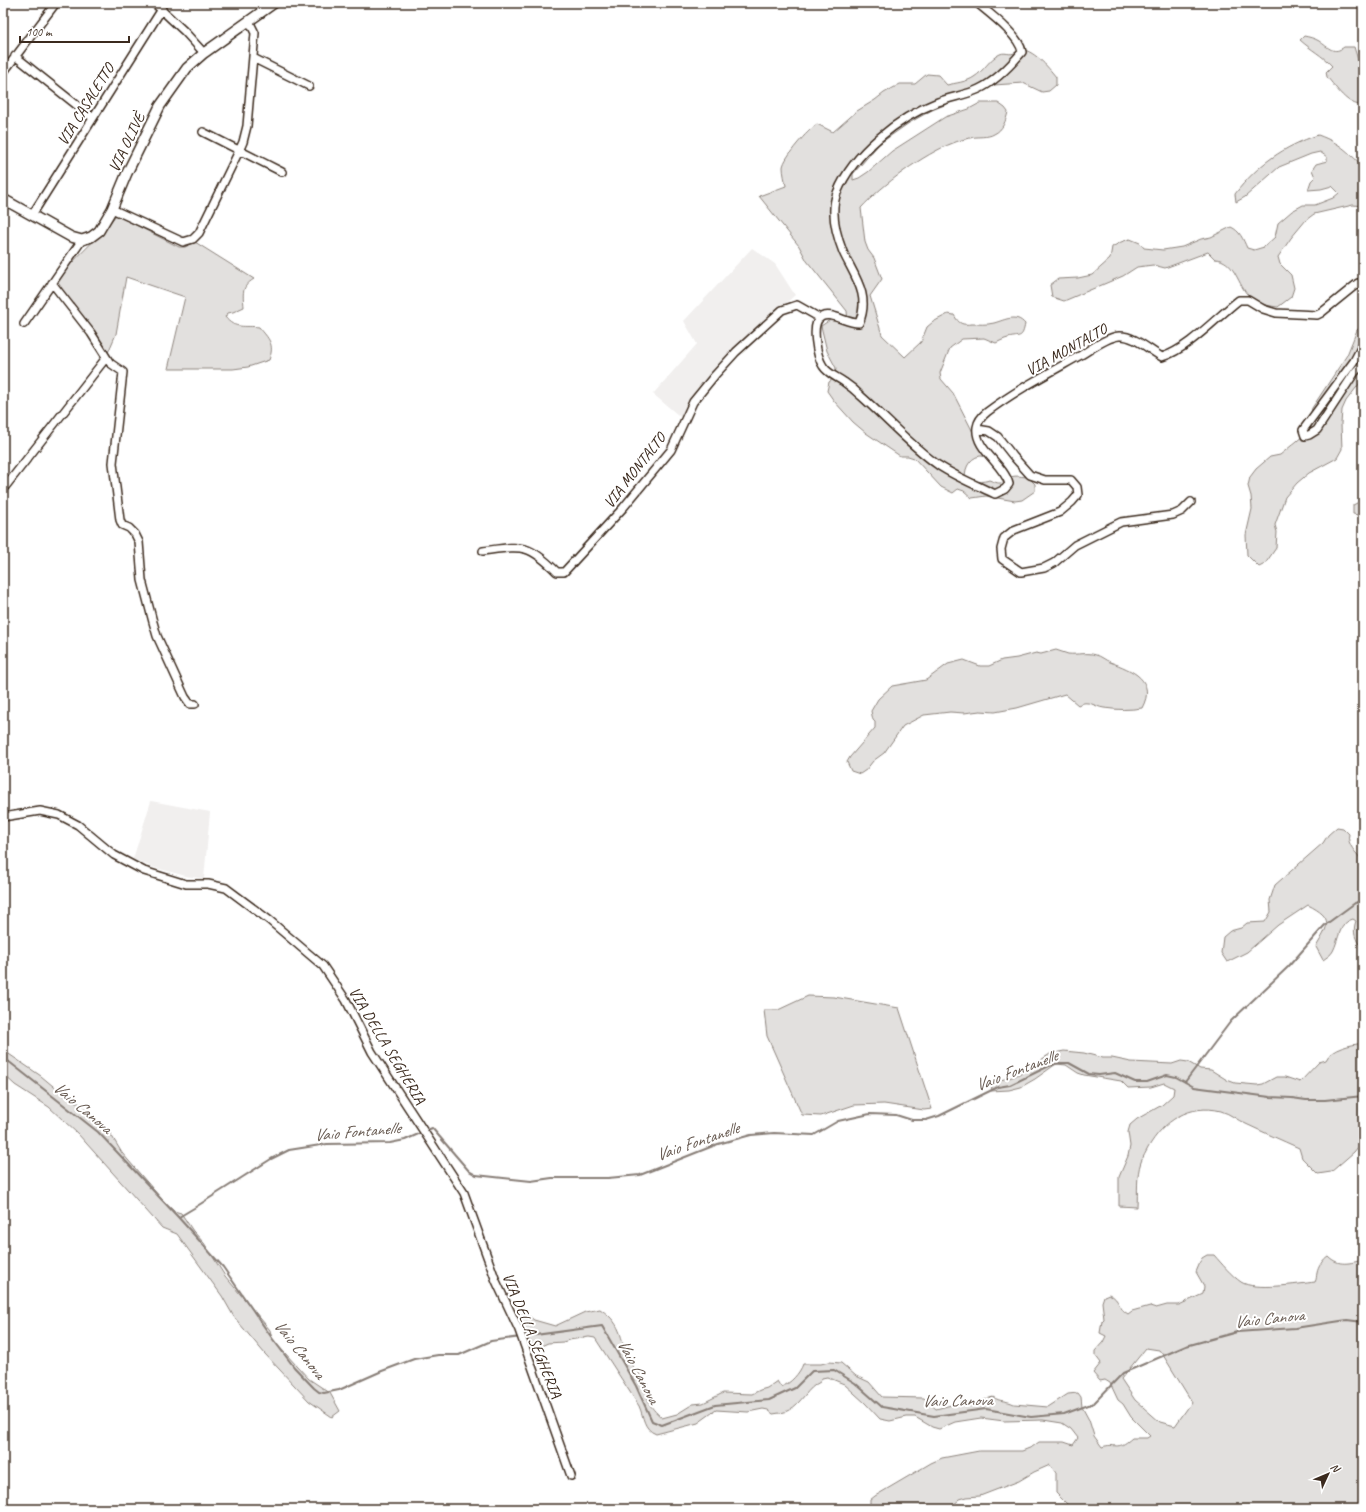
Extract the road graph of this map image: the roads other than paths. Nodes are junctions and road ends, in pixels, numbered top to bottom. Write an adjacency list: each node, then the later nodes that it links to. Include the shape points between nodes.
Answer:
1 (56, 3): 8 (street)
2 (154, 3): 5 (street)
3 (274, 3): 6 (street, VIA OLIVÈ)
4 (977, 3): 22 (street, VIA MONTALTO, via 1002,23 1020,45 1022,52 995,78 979,89 938,102 911,116 870,145 854,163 837,194 834,212 835,226 843,252 858,280 863,314 859,323 853,324 837,318)
5 (162, 9): 7 (street); 12 (street, VIA CASALETTO)
6 (249, 21): 7 (street, VIA OLIVÈ); 9 (street, via 255,33)
7 (204, 53): 17 (street, VIA OLIVÈ, via 187,68 160,106)
8 (15, 56): 10 (street); 12 (street)
9 (253, 58): 11 (street); 14 (street, via 246,126)
10 (3, 73)
11 (309, 86)
12 (94, 118): 18 (street, VIA CASALETTO)
13 (203, 132): 14 (street)
14 (239, 151): 15 (street); 17 (street, via 199,233 193,239 183,242)
15 (282, 172)
16 (3, 199): 18 (street)
17 (112, 209): 19 (street, VIA OLIVÈ, via 99,231)
18 (32, 215): 19 (street, via 71,237)
19 (82, 240): 20 (street)
20 (52, 282): 23 (street); 25 (street, via 91,333)
21 (1363, 286): 27 (street, VIA MONTALTO, via 1358,283 1317,314 1276,313 1248,300 1239,300 1198,335 1162,357 1126,336 1117,336 1040,378 986,413 978,421)
22 (820, 318): 27 (street, via 816,321 814,329 822,365 828,372 861,396 894,428 939,465 995,494 1006,489 1009,484 1007,477 985,450); 30 (street, VIA MONTALTO, via 797,305 782,310 736,352 693,402 671,450 623,508 564,572 557,572 529,549 513,547)
23 (24, 324)
24 (1363, 344): 26 (street, via 1354,361 1303,430 1305,436 1317,430)
25 (106, 358): 28 (street); 31 (street, via 124,372 113,463 120,520 122,525 135,534 139,542 142,580 157,636 185,697 190,704)
26 (1363, 364)
27 (977, 429): 29 (street, via 989,431 998,437 1030,475 1045,480 1071,480 1077,487 1078,495 1060,512 1014,530 1004,538 1002,559 1021,572 1044,568 1054,563 1074,545 1121,522 1173,515 1182,511)
28 (5, 488)
29 (1191, 502)
30 (483, 551)
31 (195, 704)
32 (3, 816): 33 (street, VIA DELLA SEGHERIA, via 40,810 59,815 78,825 114,855 144,870 186,884 208,884 226,888 269,920 323,966 346,1000 372,1052 464,1193 496,1281 519,1330)
33 (571, 1476)

